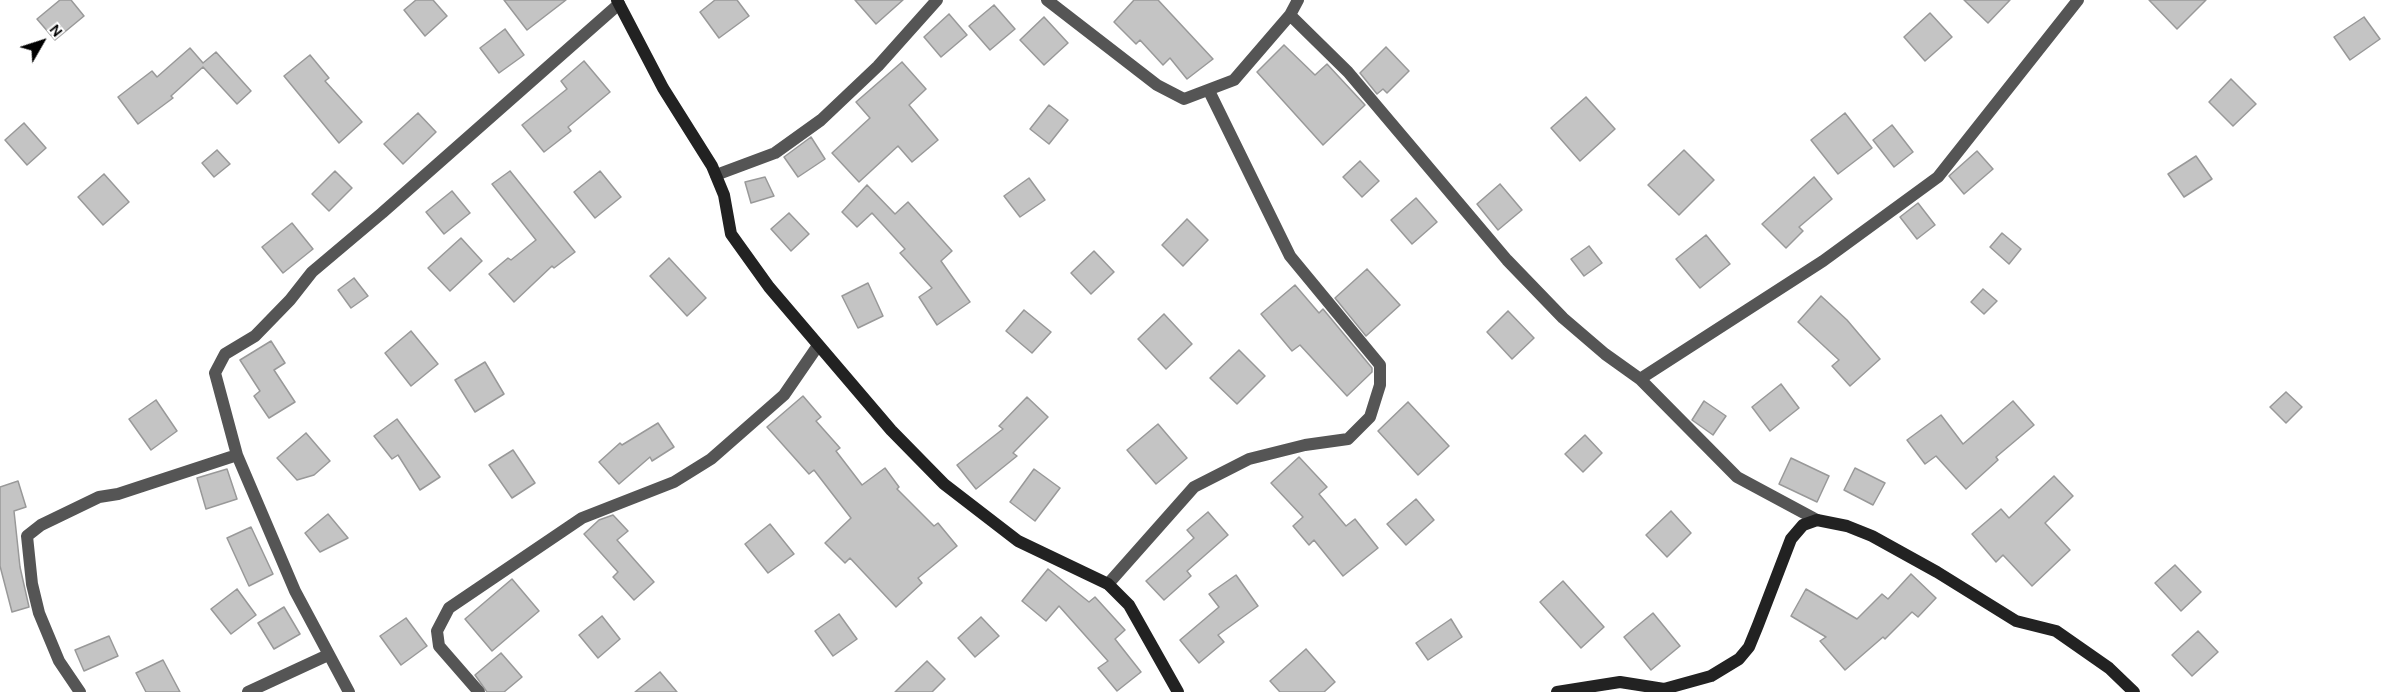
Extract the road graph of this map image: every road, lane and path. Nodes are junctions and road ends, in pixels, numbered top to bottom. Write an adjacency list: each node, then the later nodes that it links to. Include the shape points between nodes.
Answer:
1 (938, 0): 8 (street, via 878,66 821,120 775,153)
2 (1047, 0): 7 (street, via 1157,86 1184,99)
3 (1298, 0): 6 (street)
4 (2078, 0): 10 (street, via 1938,177 1823,261)
5 (618, 2): 8 (main road, via 663,88); 11 (street, via 324,260 255,336 225,354 215,373)
6 (1290, 15): 7 (street, via 1234,80); 10 (street, via 1348,72 1515,268 1563,318)
7 (1209, 91): 13 (street, via 1290,256 1380,365 1380,385 1370,417 1348,439 1249,459 1194,487)
8 (716, 175): 9 (main road, via 731,234)
9 (817, 347): 13 (main road, via 944,483 1018,542); 18 (street, via 784,395 711,459 674,482 582,518 449,608 437,631 439,646)
10 (1640, 379): 12 (street, via 1737,477)
11 (237, 455): 14 (street, via 295,591); 15 (street, via 99,497 41,525 27,536 39,613 59,661)
12 (1817, 520): 20 (main road, via 1803,525 1791,539 1755,632 1739,659 1711,676 1664,689 1620,682); 21 (main road, via 1872,536 2016,621 2056,632 2109,668)
13 (1108, 584): 19 (main road, via 1129,605)
14 (328, 655): 16 (street); 17 (street)
15 (80, 692)
16 (248, 692)
17 (349, 692)
18 (479, 692)
19 (1178, 692)
20 (1557, 692)
21 (2134, 692)

